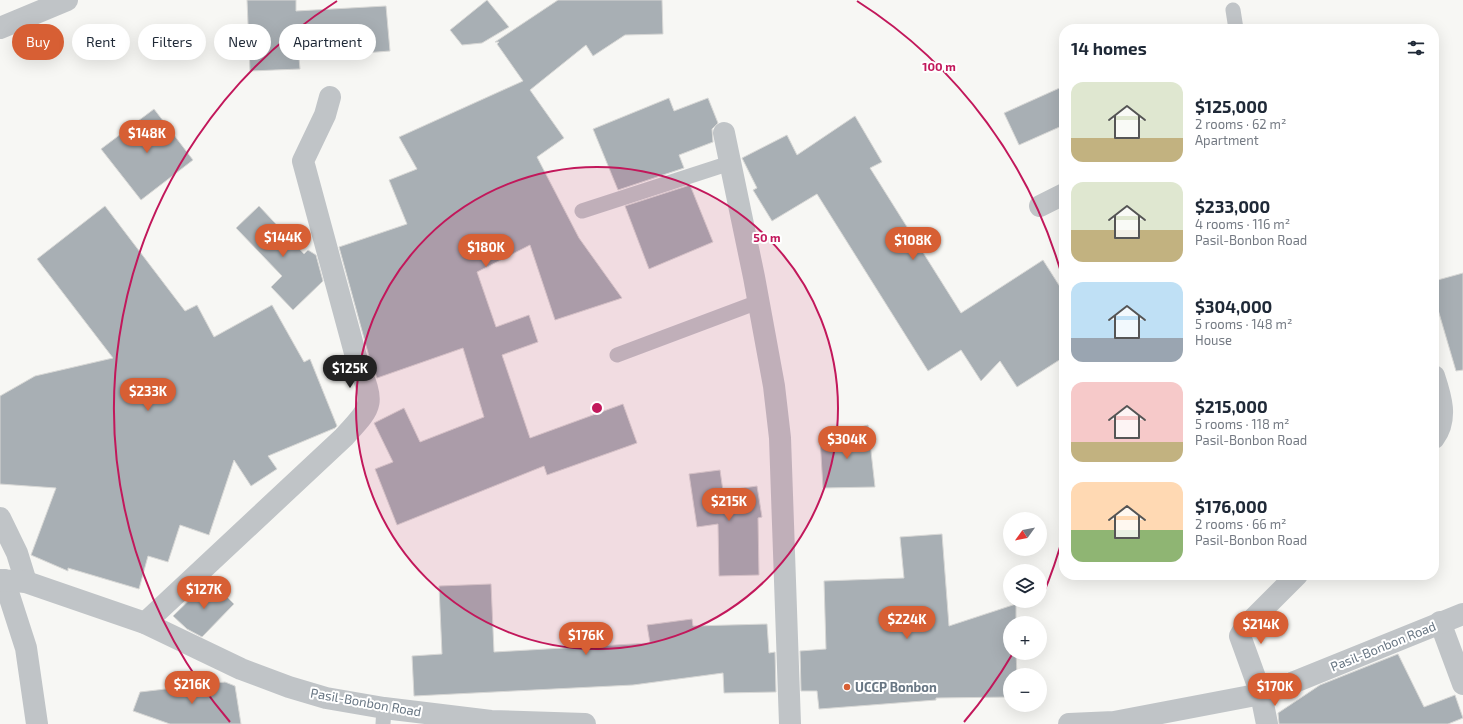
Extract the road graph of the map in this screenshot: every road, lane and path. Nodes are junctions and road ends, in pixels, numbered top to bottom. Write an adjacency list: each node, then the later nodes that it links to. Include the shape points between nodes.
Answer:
1 (67, 0): 4 (street)
2 (1233, 10): 3 (lane)
3 (1235, 24)
4 (0, 28)
5 (330, 97): 20 (street, via 325,115 303,161 370,402 344,437)
6 (724, 133): 7 (street)
7 (730, 163): 10 (lane); 11 (street)
8 (1059, 196): 9 (street)
9 (1040, 206)
10 (582, 211)
11 (758, 302): 12 (lane); 28 (street, via 774,386 780,438)
12 (617, 355)
13 (1439, 391): 14 (street, via 1442,414)
14 (1439, 427)
15 (0, 518): 18 (street, via 17,553)
16 (2, 580): 18 (street, Pasil-Bonbon Road); 26 (street, via 26,648)
17 (1292, 580): 23 (street, via 1246,626 1240,636)
18 (26, 582): 20 (street, Pasil-Bonbon Road)
19 (1463, 614): 21 (street, Pasil-Bonbon Road)
20 (145, 622): 24 (street, Pasil-Bonbon Road, via 203,652 289,687)
21 (1440, 622): 22 (street); 23 (street, Pasil-Bonbon Road)
22 (1463, 684)
23 (1261, 694): 29 (street, Pasil-Bonbon Road, via 1114,722); 30 (street)
24 (383, 716): 25 (street, Pasil-Bonbon Road)
25 (491, 722): 27 (street, Pasil-Bonbon Road)
26 (37, 724)
27 (586, 724)
28 (790, 724)
29 (1069, 724)
30 (1267, 724)

